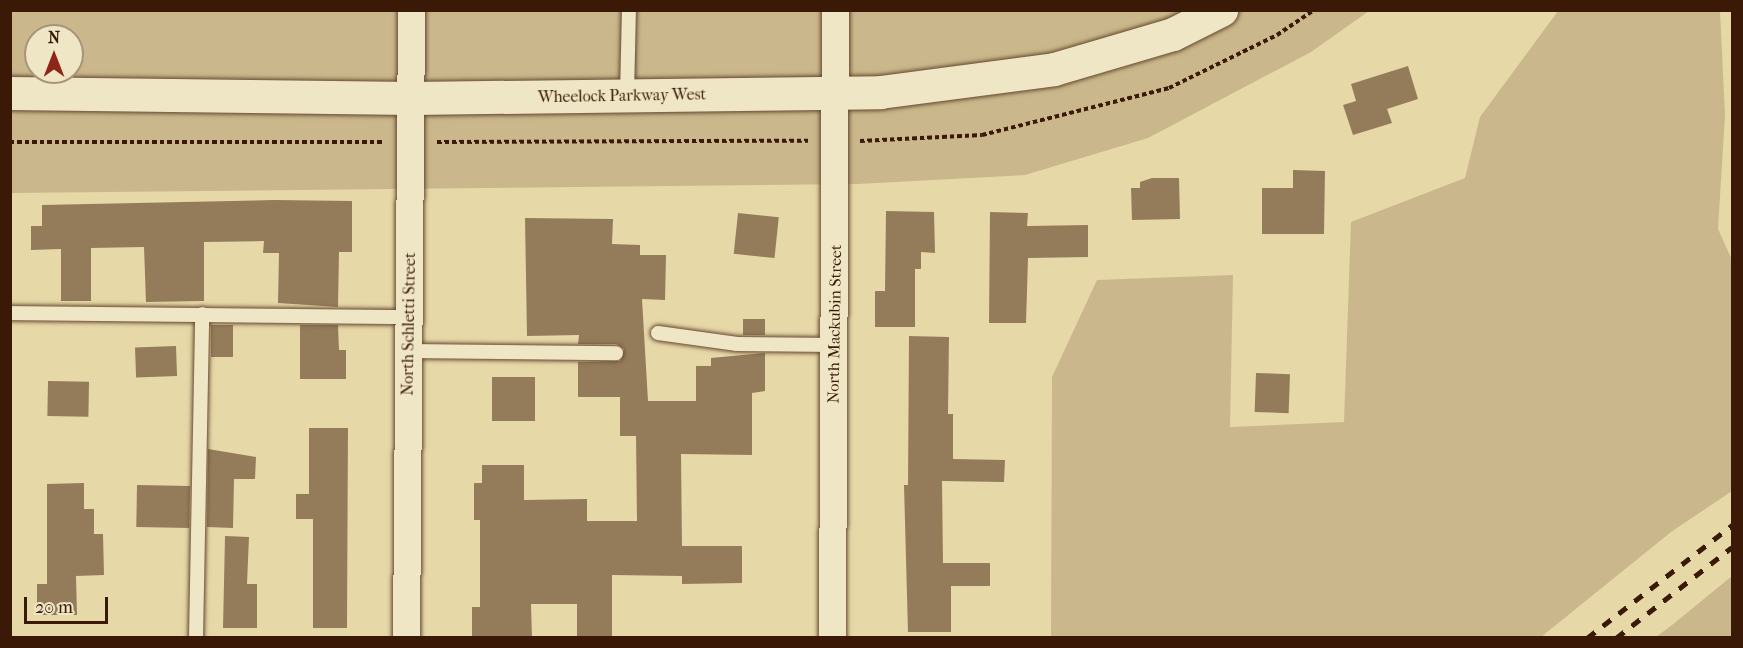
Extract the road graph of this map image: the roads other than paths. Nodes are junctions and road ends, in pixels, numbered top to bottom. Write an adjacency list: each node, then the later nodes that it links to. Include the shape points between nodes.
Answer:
1 (411, 10): 8 (street, North Schletti Street)
2 (628, 10): 7 (lane)
3 (835, 10): 5 (street, North Mackubin Street)
4 (1221, 10): 5 (street, Wheelock Parkway West, via 1173,34 1054,69 939,87)
5 (837, 92): 7 (street, Wheelock Parkway West); 13 (street, North Mackubin Street)
6 (10, 93): 8 (street, Wheelock Parkway West)
7 (627, 96): 8 (street, Wheelock Parkway West)
8 (412, 98): 11 (street, North Schletti Street)
9 (10, 313): 10 (lane)
10 (202, 314): 11 (lane); 16 (lane)
11 (409, 316): 14 (street, North Schletti Street)
12 (657, 333): 13 (lane, via 737,344)
13 (835, 345): 18 (street, North Mackubin Street)
14 (409, 351): 15 (lane); 17 (street, North Schletti Street)
15 (616, 353)
16 (196, 638)
17 (406, 638)
18 (832, 638)

